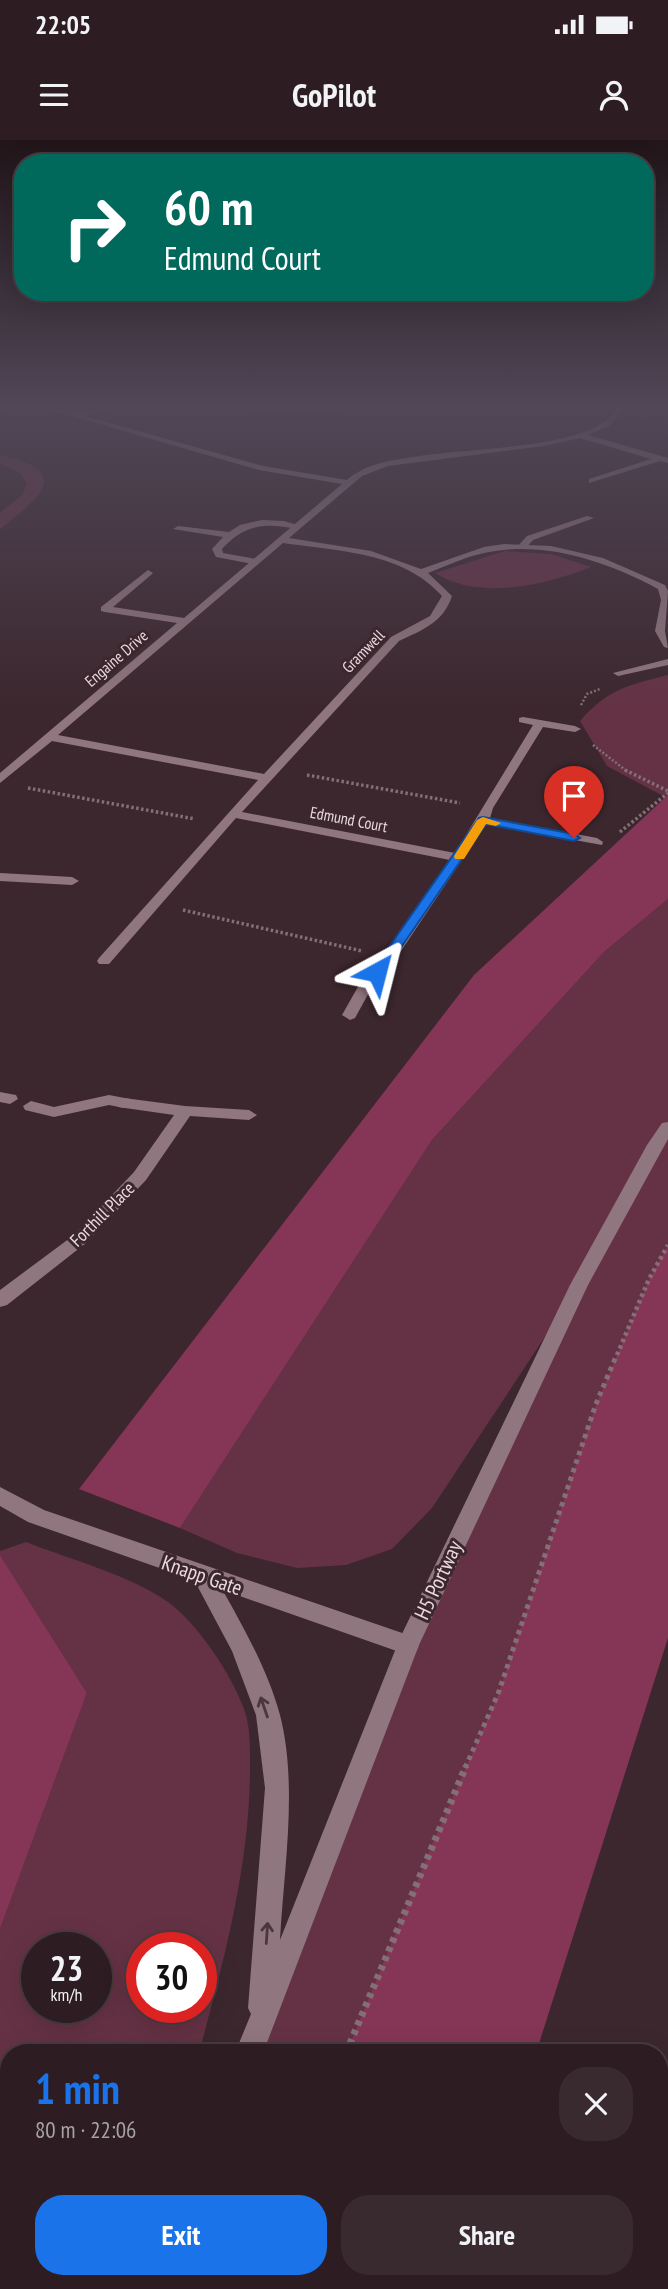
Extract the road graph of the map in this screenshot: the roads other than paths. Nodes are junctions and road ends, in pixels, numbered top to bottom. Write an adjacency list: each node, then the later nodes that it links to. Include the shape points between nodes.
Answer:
1 (319, 506): 3 (street, Engaine Drive)
2 (590, 518): 7 (street, via 530,538)
3 (297, 526): 5 (street, via 252,523); 6 (street, Engaine Drive)
4 (177, 530): 5 (street)
5 (228, 535): 8 (street, via 216,549 219,555)
6 (280, 540): 8 (street, Engaine Drive); 9 (street, Gramwell, via 393,561)
7 (523, 546): 9 (street, via 485,550); 11 (street, via 562,550 642,575)
8 (254, 561): 12 (street, Engaine Drive)
9 (422, 572): 20 (street, Gramwell, via 447,596 443,611 395,639)
10 (148, 573): 12 (street, via 105,609)
11 (665, 587): 13 (street, via 660,632)
12 (184, 621): 19 (street, Engaine Drive)
13 (668, 645)
14 (668, 662): 15 (street)
15 (618, 673)
16 (523, 720): 17 (street)
17 (540, 723): 18 (street); 22 (street)
18 (575, 729)
19 (49, 737): 20 (street); 21 (street, Engaine Drive)
20 (271, 774): 23 (street, Gramwell)
21 (0, 779)
22 (485, 814): 24 (street); 25 (street)
23 (228, 820): 25 (street, Edmund Court); 28 (street, Gramwell)
24 (597, 842)
25 (458, 858): 29 (street, via 364,988)
26 (0, 877): 27 (street)
27 (72, 881)
28 (104, 961)
29 (350, 1015)
30 (31, 1106): 31 (street, via 54,1112 109,1100)
31 (185, 1111): 32 (street); 34 (street, Forthill Place, via 141,1176 80,1239)
32 (248, 1115)
33 (668, 1127): 37 (street, H5 Portway, via 579,1285)
34 (0, 1300)
35 (0, 1496): 36 (street, Knapp Gate, via 36,1516)
36 (203, 1576): 37 (street, Knapp Gate); 38 (street, one-way to 36, via 276,1788 268,1715 242,1648)
37 (408, 1645): 38 (street, H5 Portway)
38 (261, 2026): 39 (street, H5 Portway)
39 (253, 2044)

